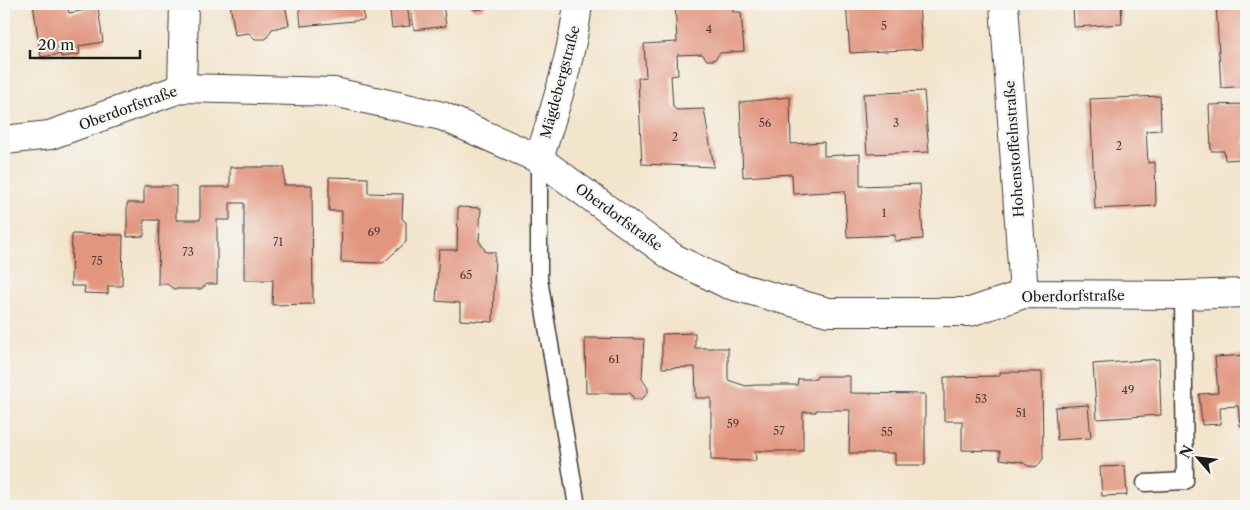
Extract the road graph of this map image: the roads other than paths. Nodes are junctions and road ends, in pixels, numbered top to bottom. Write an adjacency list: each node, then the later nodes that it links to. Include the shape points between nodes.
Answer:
1 (184, 4): 4 (street)
2 (578, 4): 6 (street, Mägdebergstraße, via 559,95)
3 (1004, 4): 8 (street, Hohenstoffelnstraße)
4 (182, 88): 5 (street, Oberdorfstraße, via 50,135); 6 (street, Oberdorfstraße, via 334,92 442,116)
5 (4, 140)
6 (540, 159): 8 (street, Oberdorfstraße, via 674,258 727,284 828,312 970,312); 11 (lane, via 539,279)
7 (1246, 293): 9 (street, Oberdorfstraße)
8 (1024, 294): 9 (street, Oberdorfstraße)
9 (1182, 295): 10 (lane, via 1185,481)
10 (1145, 484)
11 (577, 506)

